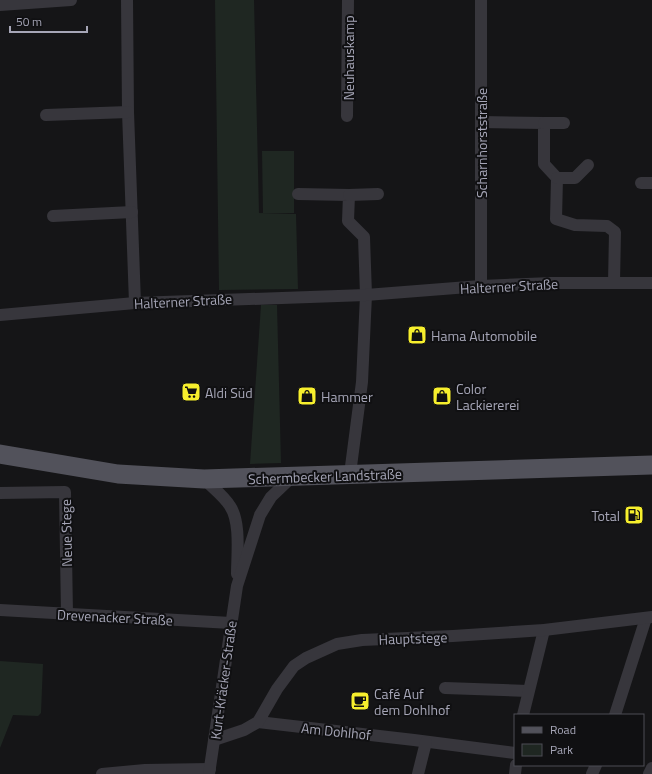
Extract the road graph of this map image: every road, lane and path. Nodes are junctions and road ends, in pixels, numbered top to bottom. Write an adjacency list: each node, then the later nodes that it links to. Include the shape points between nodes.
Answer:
1 (72, 0): 5 (street)
2 (127, 0): 6 (street)
3 (348, 0): 8 (street, Neuhauskamp)
4 (481, 0): 9 (street, Scharnhorststraße)
5 (0, 5)
6 (128, 112): 7 (street); 17 (street)
7 (46, 115)
8 (347, 116)
9 (481, 122): 10 (street); 21 (street, Scharnhorststraße)
10 (544, 123): 11 (street); 13 (street, via 544,164)
11 (564, 123)
12 (588, 165): 13 (street, via 575,178)
13 (557, 178): 19 (street, via 556,219 575,225 607,226 615,232)
14 (298, 194): 16 (street)
15 (378, 194): 16 (street)
16 (349, 195): 22 (street, via 348,221 364,237)
17 (132, 212): 18 (street); 23 (street)
18 (53, 216)
19 (614, 283): 20 (street, Halterner Straße); 21 (street, Halterner Straße)
20 (652, 283)
21 (482, 286): 22 (street, Halterner Straße)
22 (366, 295): 23 (street, Halterner Straße); 27 (street, via 362,382)
23 (135, 303): 24 (street, Halterner Straße)
24 (0, 315)
25 (0, 454): 29 (main road, Schermbecker Landstraße, via 118,474)
26 (652, 465): 27 (main road, Schermbecker Landstraße)
27 (350, 474): 28 (main road, Schermbecker Landstraße)
28 (292, 477): 29 (main road, Schermbecker Landstraße); 31 (street, Kurt-Kräcker-Straße, via 272,497 260,515)
29 (204, 479): 31 (street, Kurt-Kräcker-Straße, via 225,498 235,517)
30 (0, 493): 33 (street, Neue Stege, via 65,492)
31 (237, 586): 35 (street, Kurt-Kräcker-Straße)
32 (0, 610): 33 (street, Drevenacker Straße)
33 (67, 614): 35 (street, Drevenacker Straße)
34 (649, 617): 36 (street, Hauptstege); 40 (street)
35 (231, 623): 42 (street, Kurt-Kräcker-Straße)
36 (544, 630): 38 (street); 41 (street, Hauptstege, via 362,640 337,644 294,666 277,688)
37 (446, 688): 38 (street)
38 (528, 691): 39 (street)
39 (523, 714)
40 (615, 714)
41 (258, 722): 42 (street, via 244,730); 43 (street, Am Dohlhof)
42 (214, 740): 46 (street, Kurt-Kräcker-Straße)
43 (420, 741): 44 (street, Am Dohlhof); 48 (street)
44 (514, 753)
45 (652, 768): 49 (street)
46 (209, 771): 47 (street, via 145,770)
47 (102, 774)
48 (418, 774)
49 (649, 774)

